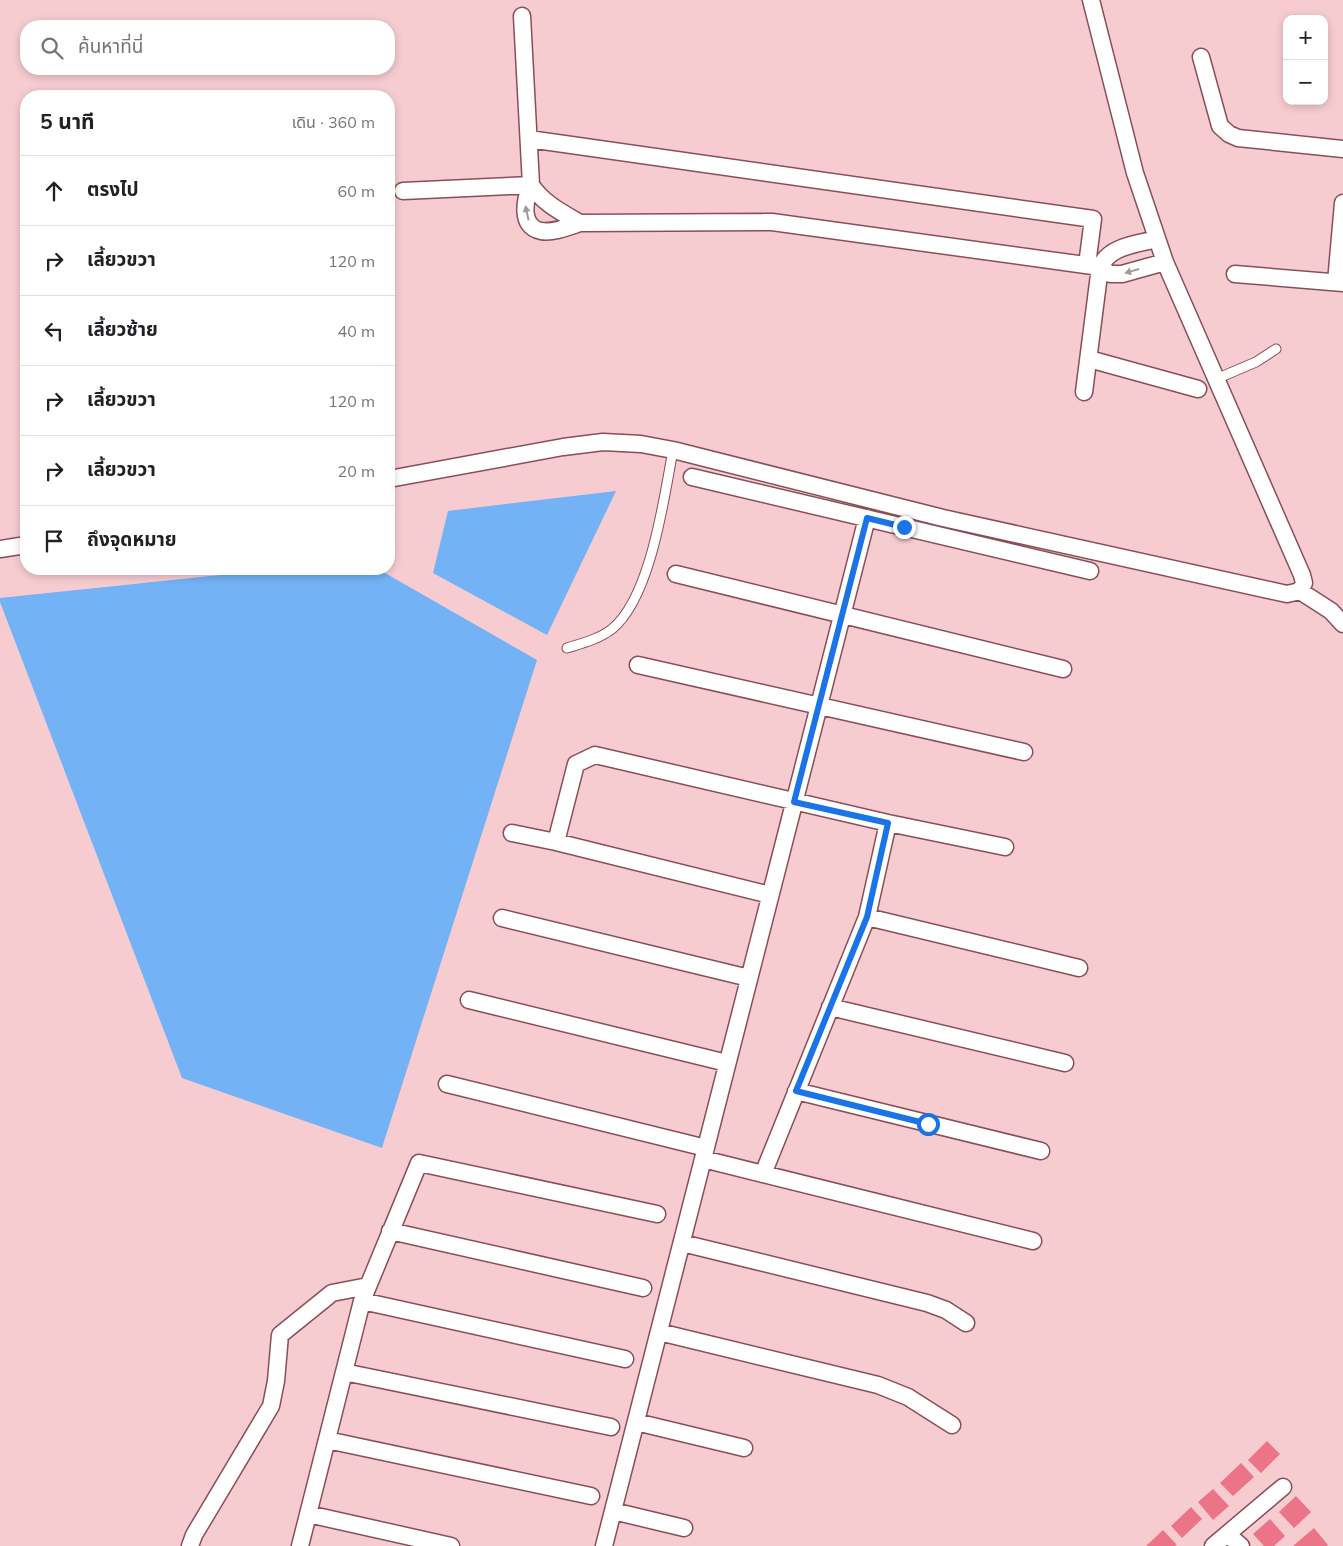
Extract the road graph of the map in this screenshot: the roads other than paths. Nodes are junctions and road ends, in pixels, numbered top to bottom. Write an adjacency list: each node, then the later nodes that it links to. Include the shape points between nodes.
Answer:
1 (1091, 0): 10 (street, via 1135,173)
2 (522, 16): 4 (street)
3 (1201, 57): 5 (street, via 1220,126 1229,134 1238,138)
4 (529, 139): 6 (street); 12 (street, via 1092,219)
5 (1343, 149)
6 (531, 185): 7 (street); 9 (street, via 547,202); 9 (street, one-way to 6, via 555,231 541,231 533,227 525,210)
7 (403, 191)
8 (1343, 203): 14 (street)
9 (580, 223): 12 (street, via 772,222)
10 (1157, 239): 11 (street); 12 (street, via 1114,251)
11 (1165, 262): 12 (street, one-way to 12, via 1122,274 1110,274); 17 (street)
12 (1093, 266): 16 (street)
13 (1235, 274): 14 (street)
14 (1340, 282)
15 (1276, 349): 17 (lane, via 1256,362)
16 (1089, 359): 18 (street); 19 (street)
17 (1216, 379): 28 (street, via 1302,574 1304,583)
18 (1198, 390)
19 (1084, 392)
20 (673, 450): 22 (street, via 603,442); 28 (street, via 943,518 1287,594); 31 (lane, via 650,563 628,611 614,628 598,638)
21 (692, 476): 23 (street)
22 (395, 478)
23 (867, 518): 26 (street); 29 (street)
24 (20, 546): 25 (street)
25 (0, 549)
26 (1090, 571)
27 (676, 574): 29 (street)
28 (1300, 591): 30 (street, via 1331,611)
29 (842, 614): 33 (street); 34 (street)
30 (1343, 624)
31 (567, 648)
32 (638, 665): 34 (street)
33 (1063, 669)
34 (818, 707): 35 (street); 36 (street)
35 (1024, 752)
36 (794, 802): 37 (street); 39 (street, via 596,755 576,764); 41 (street)
37 (888, 823): 40 (street); 42 (street)
38 (512, 832): 39 (street)
39 (556, 842): 41 (street)
40 (1005, 847)
41 (770, 895): 45 (street)
42 (867, 917): 44 (street); 47 (street)
43 (502, 918): 45 (street)
44 (1079, 968)
45 (749, 978): 48 (street)
46 (469, 1000): 48 (street)
47 (830, 1007): 49 (street); 51 (street)
48 (727, 1063): 53 (street)
49 (1065, 1063)
50 (447, 1084): 53 (street)
51 (796, 1091): 52 (street); 54 (street)
52 (1041, 1151)
53 (704, 1153): 54 (street); 58 (street)
54 (763, 1174): 57 (street)
55 (657, 1214): 56 (street, via 419,1163)
56 (390, 1231): 59 (street); 60 (street)
57 (1032, 1241)
58 (682, 1243): 61 (street, via 927,1302); 62 (street)
59 (643, 1288)
60 (365, 1293): 63 (street); 64 (street); 76 (street, via 332,1293 280,1335 271,1406)
61 (966, 1323)
62 (659, 1332): 65 (street); 66 (street, via 878,1385 908,1397)
63 (625, 1359)
64 (344, 1372): 67 (street); 68 (street)
65 (636, 1422): 69 (street); 72 (street)
66 (952, 1425)
67 (611, 1427)
68 (327, 1440): 71 (street); 73 (street)
69 (744, 1448)
70 (1283, 1487): 75 (street)
71 (591, 1496)
72 (613, 1511): 74 (street); 79 (street)
73 (308, 1514): 77 (street); 78 (street)
74 (684, 1528)
75 (1227, 1534): 80 (street); 81 (street)
76 (190, 1546)
77 (300, 1546)
78 (452, 1546)
79 (604, 1546)
80 (1213, 1546)
81 (1241, 1546)

